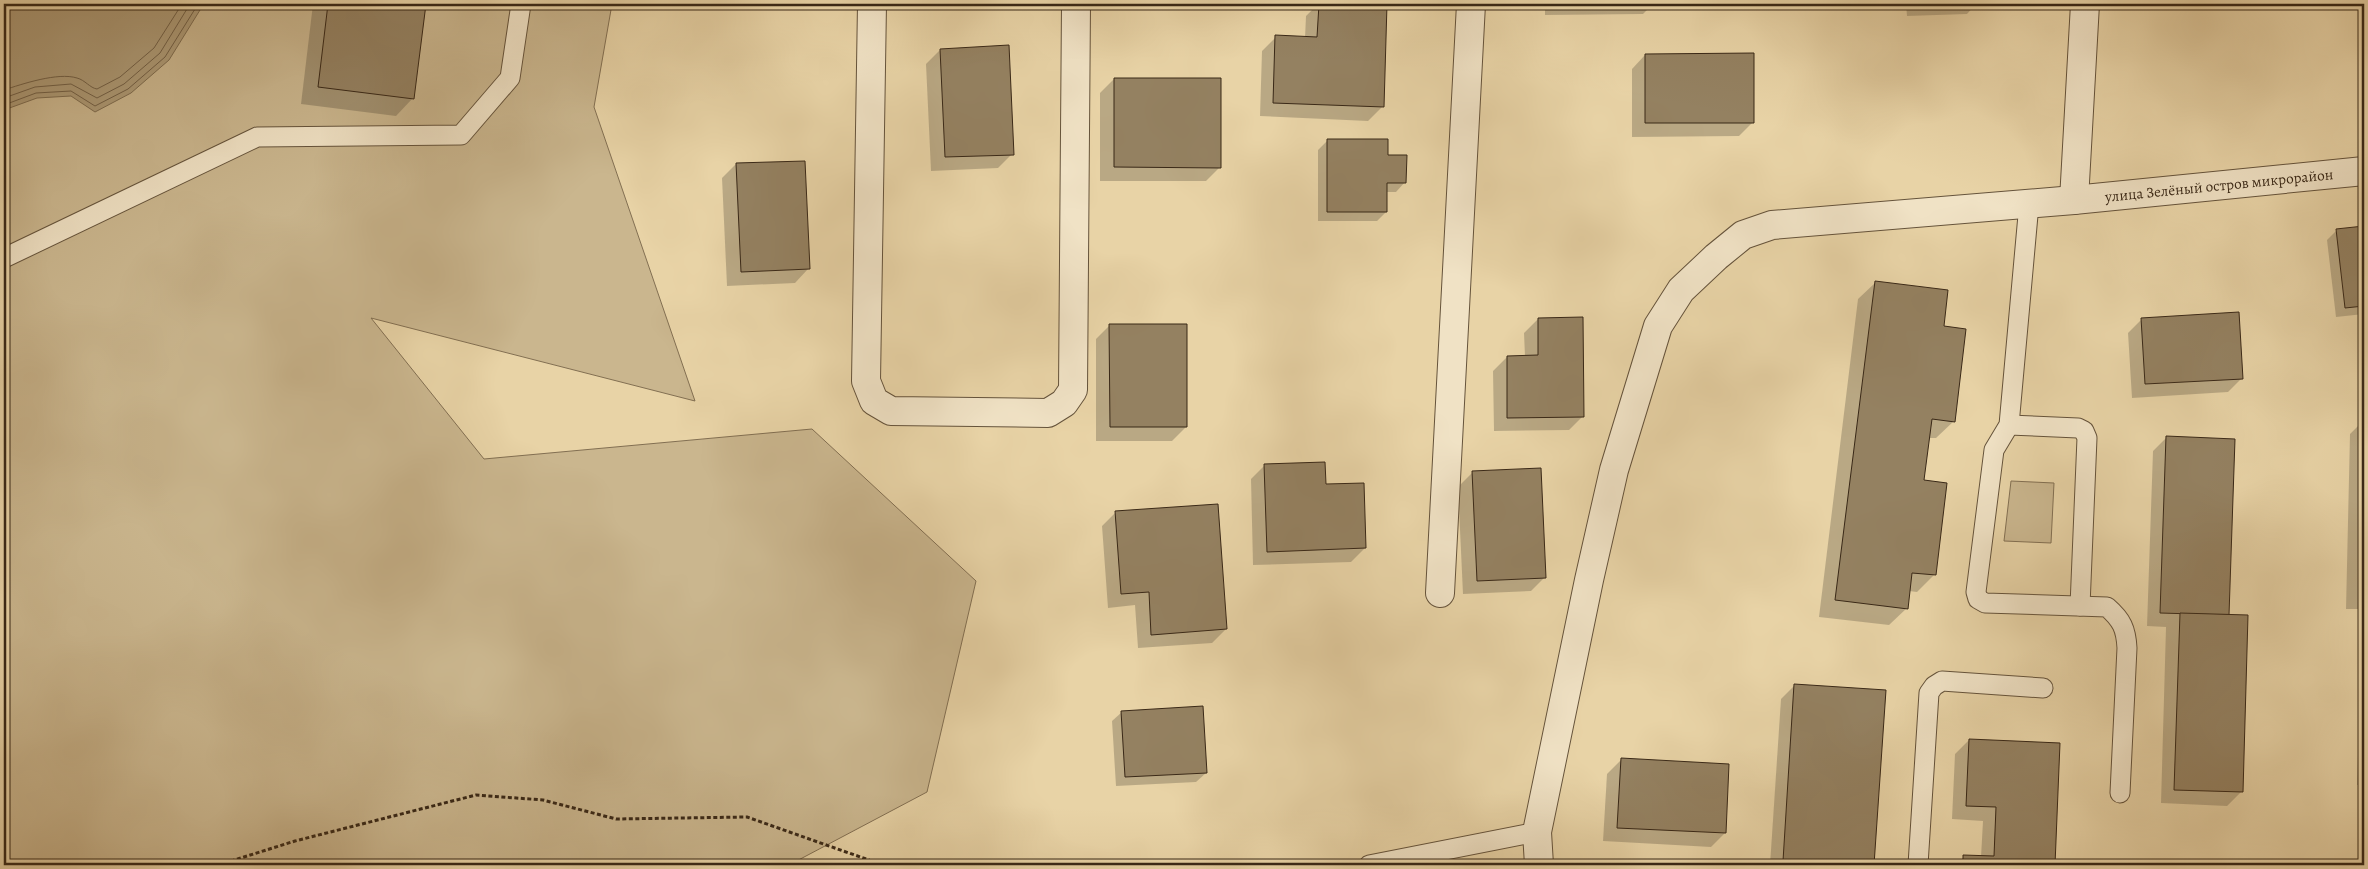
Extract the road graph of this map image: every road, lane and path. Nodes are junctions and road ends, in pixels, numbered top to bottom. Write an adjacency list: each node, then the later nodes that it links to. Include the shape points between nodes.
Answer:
1 (521, 4): 9 (lane, via 510,78 461,135 258,137)
2 (872, 4): 3 (street, via 866,380 874,400 891,411 1048,413 1064,403 1073,390)
3 (1076, 4)
4 (1470, 4): 11 (street)
5 (2085, 4): 7 (street)
6 (2364, 171): 7 (street, улица Зелёный остров микрорайон)
7 (2074, 200): 8 (street, улица Зелёный остров микрорайон)
8 (2030, 204): 10 (lane); 15 (street, улица Зелёный остров микрорайон, via 1772,225 1743,235 1681,290 1658,326 1614,470)
9 (4, 258)
10 (2008, 425): 12 (lane, via 2078,428 2087,438); 12 (lane, via 1994,450 1976,592 1978,599 1985,603)
11 (1440, 593)
12 (2080, 606): 14 (lane, via 2107,607 2126,631)
13 (2042, 688): 20 (lane, via 1942,681 1929,693)
14 (2120, 793)
15 (1538, 832): 18 (lane); 19 (street, улица Зелёный остров микрорайон)
16 (226, 865): 17 (path, via 295,841 476,795 543,800 616,819 747,817)
17 (883, 865)
18 (1369, 865)
19 (1539, 865)
20 (1918, 865)

